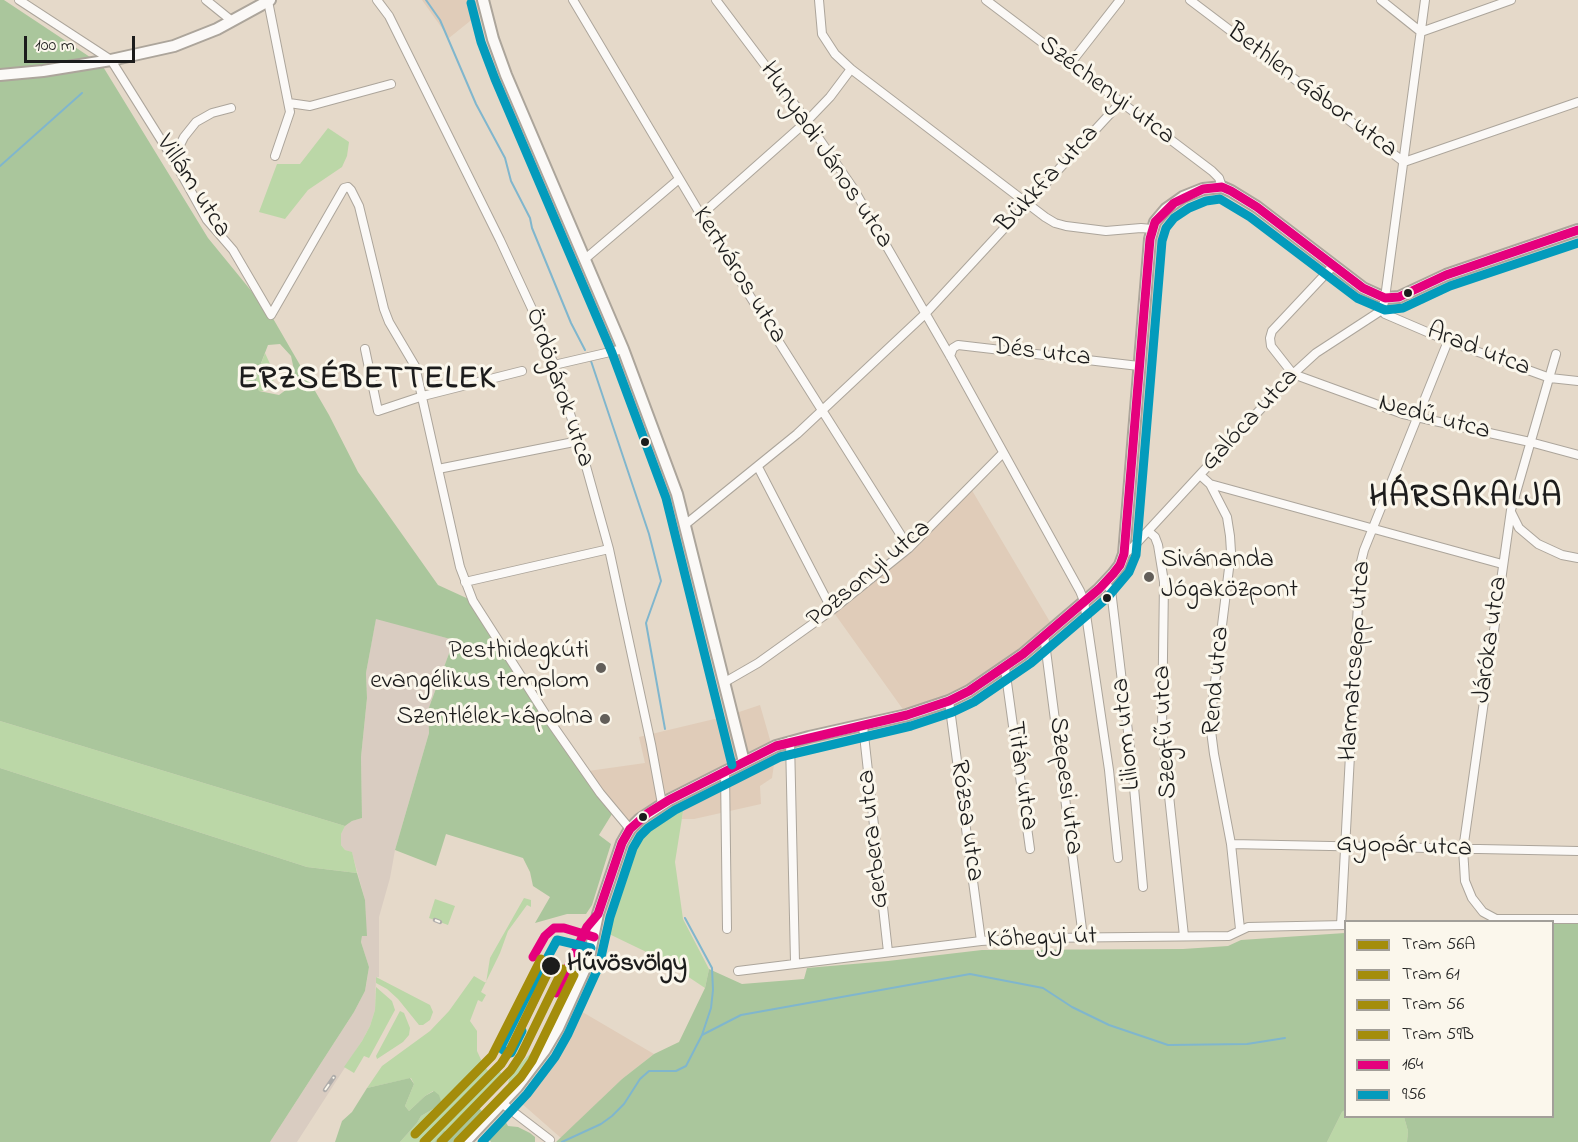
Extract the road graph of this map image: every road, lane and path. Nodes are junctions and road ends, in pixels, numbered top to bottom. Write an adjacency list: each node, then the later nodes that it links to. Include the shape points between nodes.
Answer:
1 (19, 0): 17 (street)
2 (206, 0): 15 (street)
3 (269, 0): 15 (main road); 23 (street)
4 (377, 0): 47 (street, Ördögárok utca, via 389,16 505,250)
5 (483, 0): 36 (main road, via 506,75)
6 (573, 0): 30 (street, Kertváros utca)
7 (716, 0): 26 (street, Hunyadi János utca)
8 (819, 0): 19 (street, via 822,34)
9 (986, 0): 18 (street, Széchenyi utca)
10 (1120, 0): 18 (street)
11 (1190, 0): 29 (street, Bethlen Gábor utca)
12 (1380, 0): 16 (street)
13 (1425, 0): 16 (street)
14 (1511, 0): 16 (street)
15 (232, 21): 17 (main road, via 174,46)
16 (1421, 32): 29 (street)
17 (111, 60): 20 (main road); 28 (street, Villám utca)
18 (1070, 64): 24 (street, Széchenyi utca)
19 (851, 69): 26 (street); 32 (street)
20 (0, 75)
21 (391, 84): 23 (street, via 310,106)
22 (1578, 102): 29 (street)
23 (289, 103): 27 (street, via 290,112)
24 (1120, 103): 31 (street, Széchenyi utca, via 1212,171); 32 (street, Bükkfa utca)
25 (231, 108): 28 (street, via 196,122)
26 (807, 121): 33 (street); 40 (street, Hunyadi János utca, via 853,188)
27 (275, 156)
28 (173, 159): 52 (street, Villám utca, via 207,220 233,250 272,315 348,187 359,206 384,309 415,366)
29 (1404, 162): 38 (street)
30 (679, 179): 33 (street, Kertváros utca); 36 (street)
31 (1222, 188): 34 (main road, via 1203,189 1183,197 1166,209); 37 (main road, via 1249,201)
32 (1028, 203): 34 (street, via 1055,223 1066,226 1106,231); 40 (street, Bükkfa utca)
33 (701, 215): 53 (street, Kertváros utca)
34 (1152, 229): 46 (main road)
35 (1578, 230): 38 (main road, via 1446,275 1399,297)
36 (585, 259): 42 (main road)
37 (1333, 266): 38 (main road, via 1363,288); 49 (street, via 1272,331 1271,346)
38 (1385, 298): 39 (street)
39 (1382, 310): 41 (street, Arad utca); 49 (street, Galóca utca, via 1316,353)
40 (926, 314): 45 (street, Hunyadi János utca); 53 (street, Bükkfa utca)
41 (1448, 341): 50 (street, Arad utca); 54 (street, Harmatcsepp utca)
42 (623, 349): 47 (street); 64 (main road)
43 (365, 350): 52 (street, via 378,411)
44 (1556, 354): 50 (street, Járóka utca)
45 (950, 356): 46 (street, Dés utca, via 958,345); 57 (street, Hunyadi János utca)
46 (1135, 365): 69 (main road)
47 (554, 366): 55 (street, Ördögárok utca)
48 (522, 371): 52 (street)
49 (1293, 374): 54 (street, Nedű utca); 61 (street, Galóca utca)
50 (1550, 378): 51 (street, Arad utca); 56 (street, Járóka utca)
51 (1578, 381)
52 (423, 396): 60 (street)
53 (822, 411): 59 (street, Bükkfa utca); 67 (street, Kertváros utca)
54 (1418, 418): 56 (street, Nedű utca); 65 (street, Harmatcsepp utca)
55 (579, 441): 60 (street); 68 (street, Ördögárok utca)
56 (1530, 442): 58 (street, Nedű utca); 63 (street, Járóka utca)
57 (1003, 453): 67 (street, Pozsonyi utca); 74 (street, Hunyadi János utca)
58 (1578, 455)
59 (758, 467): 64 (street, Bükkfa utca); 75 (street)
60 (438, 469): 72 (street)
61 (1200, 476): 62 (street, Rend utca); 66 (street, Galóca utca)
62 (1210, 484): 65 (street); 86 (street, Rend utca, via 1227,517 1231,552 1210,723)
63 (1511, 510): 70 (street, via 1519,528 1538,544); 71 (street, Járóka utca)
64 (686, 524): 78 (main road)
65 (1373, 528): 71 (street); 87 (street, Harmatcsepp utca, via 1360,566)
66 (1148, 531): 69 (street, Galóca utca); 97 (street, Szegfű utca, via 1158,545 1164,582 1162,730)
67 (909, 548): 75 (street, Pozsonyi utca)
68 (609, 549): 72 (street); 84 (street, Ördögárok utca)
69 (1124, 554): 73 (main road)
70 (1578, 558)
71 (1502, 564): 89 (street, Járóka utca)
72 (465, 582): 85 (street, via 473,601 549,720 600,794)
73 (1105, 583): 74 (main road); 92 (street, Liliom utca, via 1111,590)
74 (1084, 601): 76 (main road); 91 (street, Hunyadi János utca)
75 (832, 610): 78 (street, Pozsonyi utca)
76 (1044, 635): 77 (main road); 98 (street, Szepesi utca)
77 (1005, 668): 79 (main road); 88 (street, Titán utca)
78 (725, 682): 82 (main road)
79 (949, 700): 80 (main road); 99 (street, Rózsa utca)
80 (863, 726): 81 (main road); 100 (street, Gerbera utca)
81 (790, 741): 82 (main road); 101 (street)
82 (744, 762): 83 (main road)
83 (725, 771): 84 (main road); 95 (street)
84 (662, 804): 85 (main road)
85 (630, 829): 103 (main road, via 614,863 588,962 569,1005 545,1050)
86 (1231, 844): 87 (street, Gyopár utca); 96 (street, Rend utca)
87 (1346, 846): 89 (street, Gyopár utca); 94 (street, Harmatcsepp utca)
88 (1030, 849)
89 (1463, 850): 90 (street, Gyopár utca); 93 (street, Járóka utca, via 1465,881 1483,912 1496,919)
90 (1578, 851)
91 (1118, 858)
92 (1143, 887)
93 (1578, 918)
94 (1343, 925): 96 (street, Kőhegyi út)
95 (727, 929)
96 (1240, 930): 97 (street, Kőhegyi út, via 1229,936)
97 (1184, 936): 98 (street, Kőhegyi út)
98 (1083, 937): 99 (street, Kőhegyi út)
99 (981, 941): 100 (street, Kőhegyi út)
100 (888, 952): 101 (street, Kőhegyi út)
101 (795, 963): 102 (street, Kőhegyi út)
102 (738, 971)
103 (504, 1104): 104 (street); 105 (main road)
104 (550, 1140)
105 (465, 1142)

